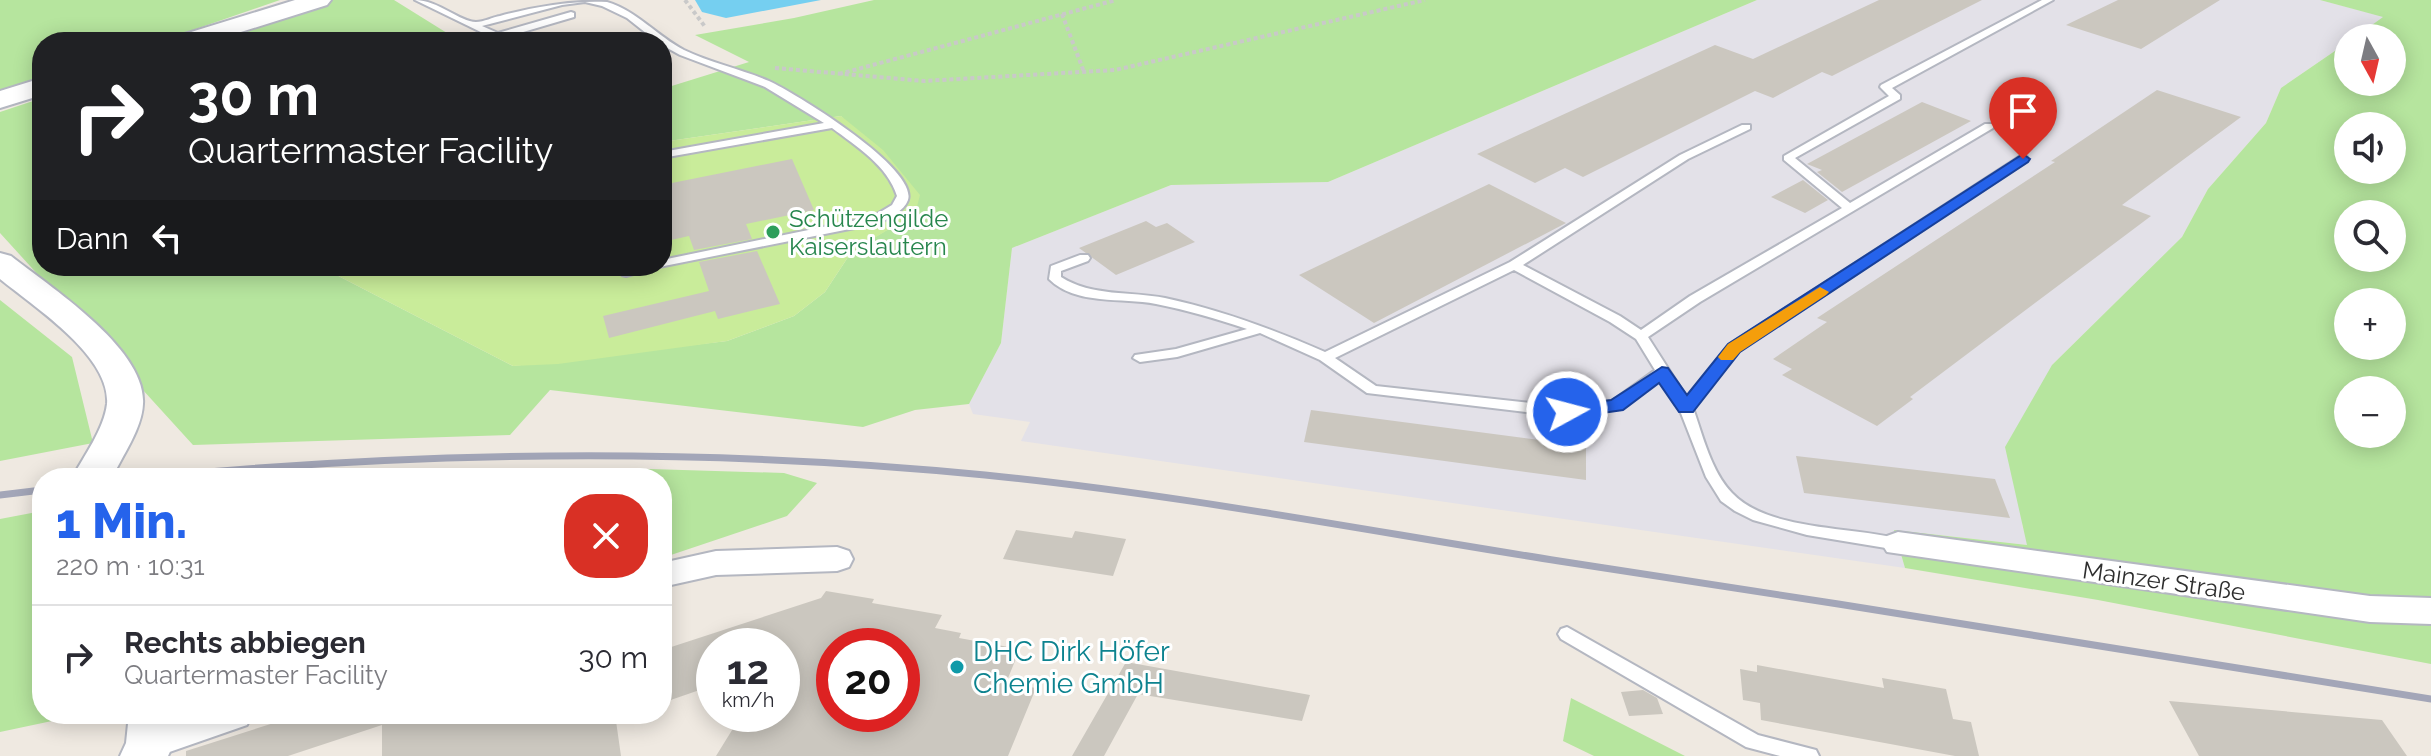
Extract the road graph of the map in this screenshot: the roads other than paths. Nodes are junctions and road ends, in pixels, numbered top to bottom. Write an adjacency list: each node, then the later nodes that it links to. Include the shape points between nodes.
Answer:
1 (319, 0): 7 (street)
2 (419, 0): 6 (lane)
3 (585, 0): 6 (lane); 10 (lane, via 632,16)
4 (2049, 0): 19 (lane, via 1885,87 1896,97 1788,158)
5 (571, 15): 9 (lane)
6 (475, 25): 8 (lane)
7 (216, 32)
8 (491, 32)
9 (521, 32)
10 (653, 32)
11 (672, 46): 14 (lane, via 773,86)
12 (32, 89): 13 (street)
13 (0, 100)
14 (833, 125): 17 (lane); 21 (lane, via 870,151 899,184 901,202 892,211 858,226)
15 (1989, 126): 19 (lane)
16 (1746, 127): 23 (lane, via 1684,157)
17 (672, 153)
18 (2023, 159): 29 (lane, via 1734,348)
19 (1849, 208): 25 (lane)
20 (1084, 258): 24 (lane, via 1055,269 1055,279 1067,289 1151,299)
21 (672, 262)
22 (0, 263): 30 (street, via 106,354 125,386 125,404)
23 (1514, 265): 25 (lane); 26 (lane)
24 (1261, 329): 26 (lane); 27 (lane)
25 (1641, 336): 28 (lane)
26 (1325, 357): 28 (lane, via 1372,390 1567,412 1616,405)
27 (1140, 358)
28 (1662, 372): 29 (lane)
29 (1686, 408): 31 (lane, via 1711,474 1730,501 1775,523)
30 (96, 468)
31 (1898, 544): 34 (street, Mainzer Straße, via 2370,609)
32 (837, 559): 33 (street, via 716,563)
33 (672, 573)
34 (2431, 611)
35 (1567, 634): 38 (lane, via 1753,741)
36 (199, 724): 37 (street)
37 (149, 738)
38 (1809, 756)

